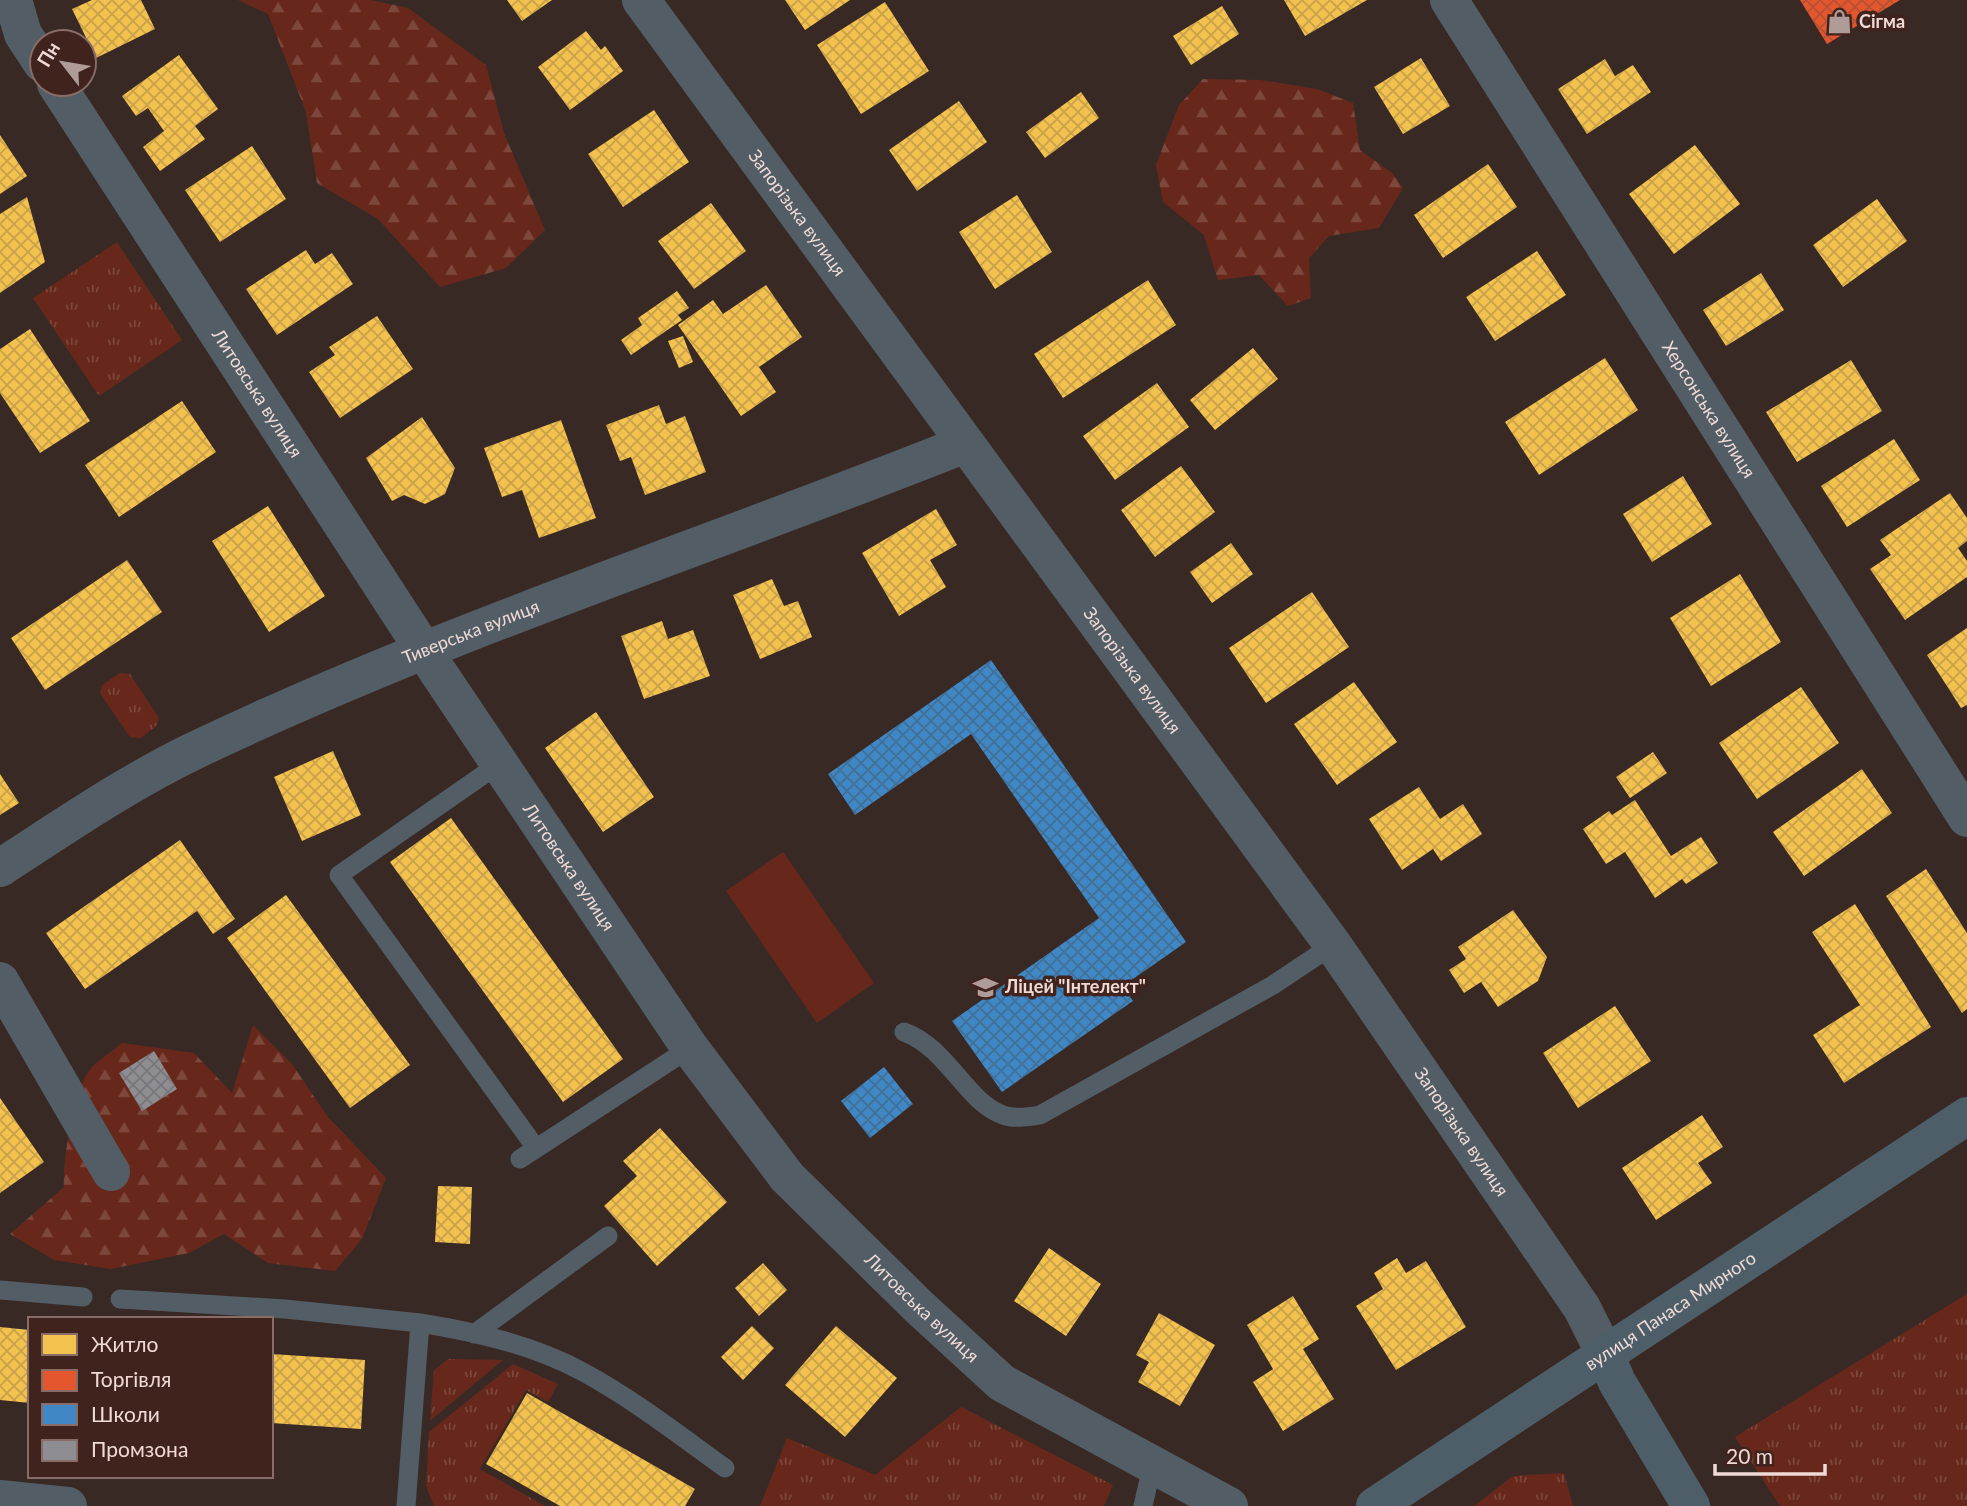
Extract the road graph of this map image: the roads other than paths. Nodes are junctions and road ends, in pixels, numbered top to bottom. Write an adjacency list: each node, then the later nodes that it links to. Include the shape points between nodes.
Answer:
1 (13, 0): 4 (street)
2 (641, 0): 6 (street, Запорізька вулиця)
3 (1449, 0): 9 (street, Херсонська вулиця)
4 (28, 42)
5 (65, 98): 7 (street, Литовська вулиця)
6 (965, 444): 7 (street, Тиверська вулиця); 11 (street, Запорізька вулиця)
7 (424, 650): 8 (street, Литовська вулиця); 10 (street, Тиверська вулиця, via 199,748 139,780)
8 (499, 764): 14 (street, Литовська вулиця); 14 (lane, via 339,875 528,1154)
9 (1967, 818)
10 (0, 868)
11 (1333, 945): 13 (lane, via 1273,985 1040,1115 1003,1115 982,1102 934,1050); 23 (street, Запорізька вулиця, via 1582,1307)
12 (0, 981): 16 (street)
13 (904, 1032)
14 (690, 1048): 24 (street, Литовська вулиця, via 787,1177 1002,1383)
15 (1967, 1116): 23 (street, вулиця Панаса Мирного)
16 (118, 1167)
17 (608, 1237): 22 (lane)
18 (0, 1290): 19 (lane)
19 (83, 1297)
20 (120, 1299): 21 (lane)
21 (420, 1323): 22 (lane); 28 (lane)
22 (474, 1334): 25 (lane, via 515,1344 583,1372)
23 (1605, 1354): 31 (street, вулиця Панаса Мирного); 32 (street)
24 (1152, 1466): 29 (lane); 30 (street, Литовська вулиця)
25 (726, 1468)
26 (0, 1499): 27 (street)
27 (68, 1506)
28 (406, 1506)
29 (1143, 1506)
30 (1230, 1506)
31 (1375, 1506)
32 (1691, 1506)

